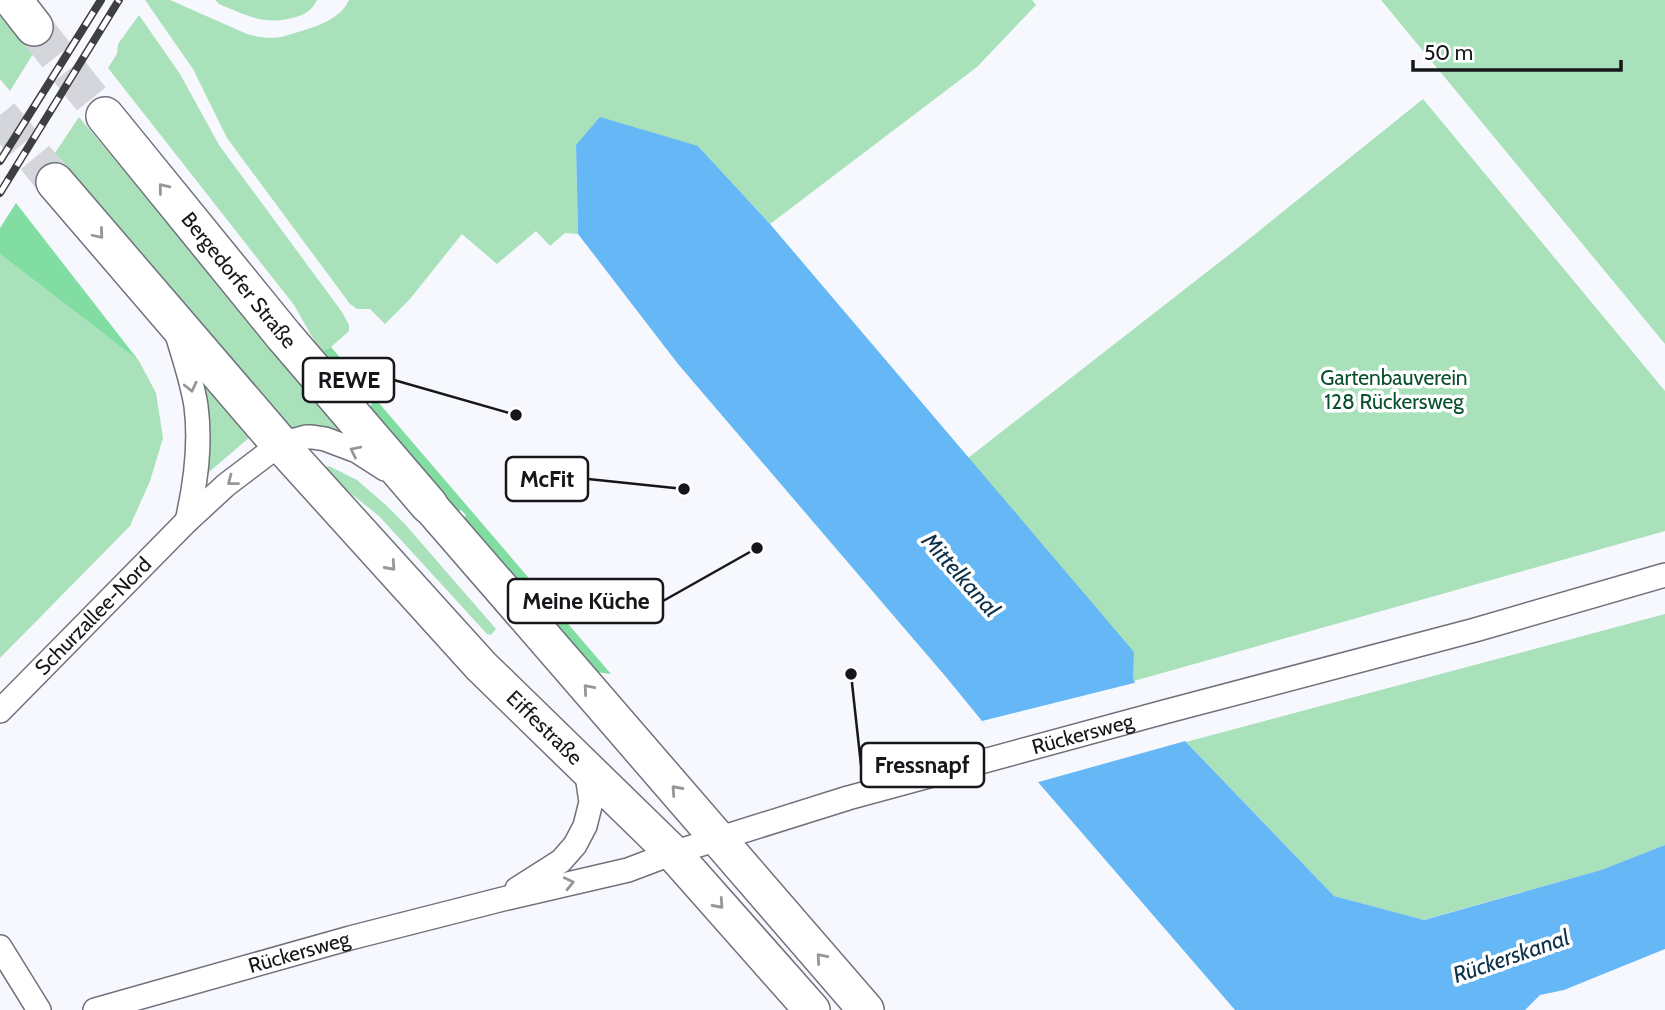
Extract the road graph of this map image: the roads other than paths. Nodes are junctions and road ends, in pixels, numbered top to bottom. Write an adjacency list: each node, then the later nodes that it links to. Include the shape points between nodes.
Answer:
1 (105, 116): 5 (highway, Bergedorfer Straße, one-way to 1)
2 (55, 182): 3 (highway, one-way to 3)
3 (173, 321): 4 (highway); 6 (street, one-way to 6, via 198,427 197,470)
4 (281, 444): 5 (street, Schurzallee-Nord, one-way to 4, via 394,474 348,447 312,437); 6 (street, Schurzallee-Nord, one-way to 6); 9 (main road, Eiffestraße, one-way to 9, via 481,666)
5 (429, 505): 10 (main road, one-way to 5)
6 (187, 521): 8 (street, Schurzallee-Nord)
7 (1665, 575): 10 (street, Rückersweg, via 1009,753)
8 (0, 711)
9 (586, 768): 11 (main road, Eiffestraße); 12 (street, Rückersweg, via 591,802 575,845 561,861)
10 (719, 839): 11 (street, Rückersweg); 17 (main road, one-way to 10)
11 (673, 853): 12 (street, Rückersweg, one-way to 11, via 628,870); 16 (main road, Eiffestraße, one-way to 16)
12 (503, 899): 15 (street, Rückersweg)
13 (0, 947): 14 (street)
14 (39, 1010)
15 (94, 1010)
16 (812, 1010)
17 (866, 1010)

